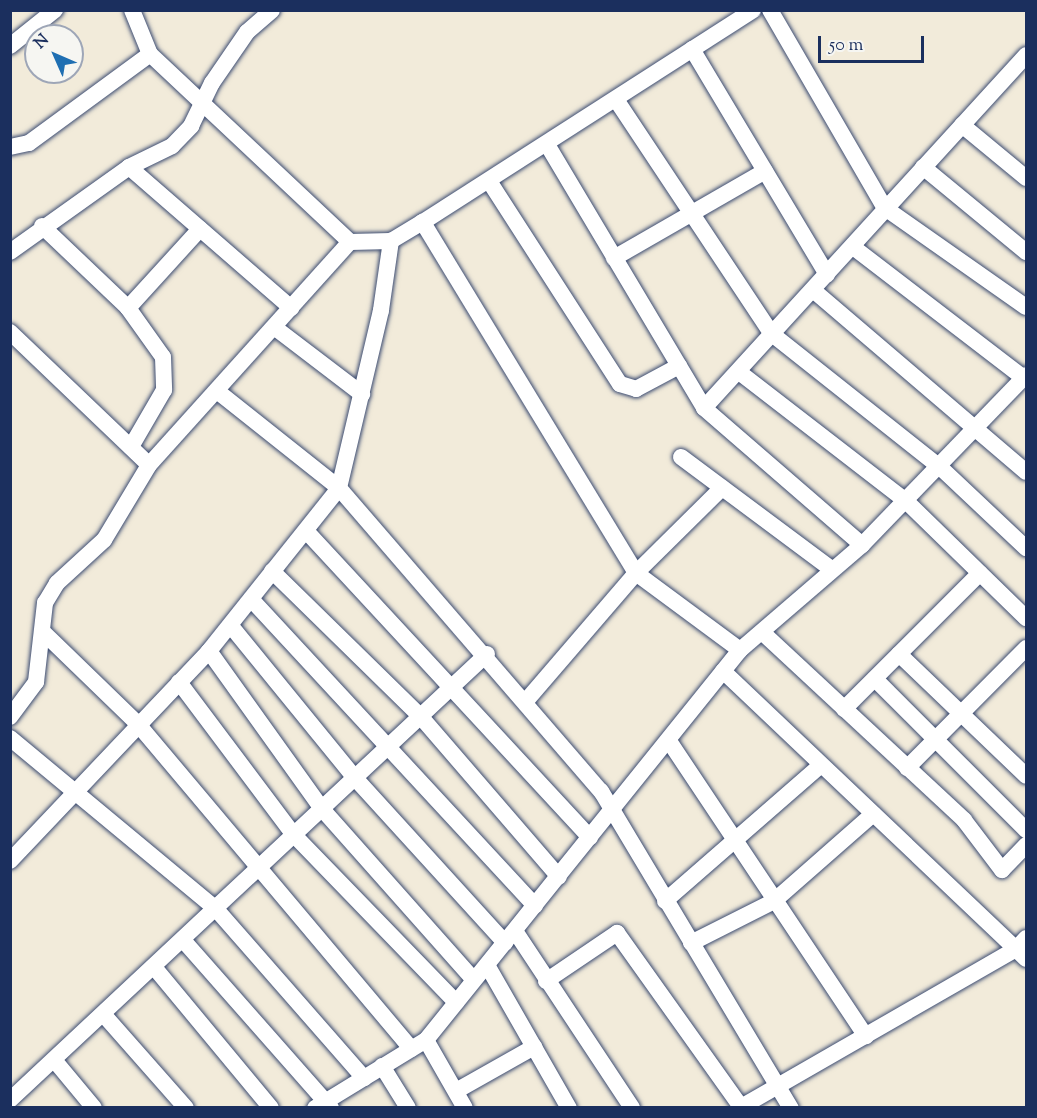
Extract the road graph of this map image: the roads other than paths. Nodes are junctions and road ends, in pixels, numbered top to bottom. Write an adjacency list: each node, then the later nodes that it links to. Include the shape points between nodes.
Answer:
1 (55, 10): 6 (street)
2 (132, 10): 8 (street)
3 (273, 10): 11 (street, via 247,32)
4 (753, 10): 7 (street)
5 (770, 10): 20 (street)
6 (10, 46)
7 (692, 49): 10 (street); 17 (street)
8 (150, 54): 11 (street); 14 (street, via 29,143)
9 (1026, 55): 12 (street)
10 (616, 101): 13 (street); 21 (street)
11 (200, 104): 15 (street, via 191,126 172,146); 26 (street)
12 (962, 125): 16 (street); 18 (street)
13 (548, 146): 19 (street); 30 (street)
14 (10, 147)
15 (129, 166): 23 (street); 24 (street)
16 (923, 167): 20 (street); 29 (street)
17 (765, 171): 21 (street); 31 (street)
18 (1026, 178)
19 (491, 184): 22 (street); 39 (street, via 620,384 636,389)
20 (885, 208): 27 (street); 33 (street)
21 (692, 214): 30 (street); 38 (street)
22 (423, 222): 25 (street); 59 (street)
23 (42, 226): 28 (street); 34 (street)
24 (200, 229): 34 (street); 35 (street)
25 (391, 241): 26 (street); 43 (street)
26 (350, 242): 35 (street)
27 (852, 247): 31 (street); 41 (street)
28 (10, 252)
29 (1026, 252)
30 (614, 258): 39 (street)
31 (827, 275): 32 (street)
32 (813, 290): 38 (street); 45 (street)
33 (1026, 307)
34 (128, 308): 46 (street, via 162,357 167,377 157,408)
35 (291, 308): 36 (street)
36 (274, 327): 42 (street); 43 (street)
37 (10, 332): 46 (street)
38 (772, 333): 40 (street); 49 (street)
39 (679, 366): 44 (street)
40 (739, 372): 44 (street); 53 (street)
41 (1025, 376): 45 (street)
42 (217, 391): 48 (street); 51 (street)
43 (362, 394): 51 (street)
44 (704, 408): 55 (street)
45 (979, 427): 49 (street); 50 (street)
46 (131, 447): 48 (street)
47 (681, 457): 52 (street)
48 (149, 465): 65 (street, via 104,540 57,583 45,603)
49 (942, 468): 53 (street); 56 (street)
50 (1026, 472)
51 (339, 488): 54 (street); 69 (street)
52 (722, 488): 57 (street); 59 (street)
53 (906, 501): 55 (street); 60 (street)
54 (308, 533): 58 (street); 74 (street)
55 (862, 545): 57 (street)
56 (1026, 548)
57 (831, 569): 64 (street)
58 (272, 571): 61 (street); 79 (street)
59 (636, 573): 67 (street); 75 (street)
60 (980, 573): 62 (street); 70 (street)
61 (251, 599): 63 (street); 84 (street)
62 (1026, 618)
63 (231, 627): 68 (street); 88 (street)
64 (762, 632): 67 (street); 76 (street)
65 (44, 633): 78 (street, via 36,681); 80 (street)
66 (1026, 648): 77 (street)
67 (740, 650): 71 (street)
68 (209, 651): 73 (street); 90 (street)
69 (487, 654): 74 (street); 75 (street)
70 (899, 654): 72 (street); 77 (street)
71 (723, 671): 83 (street); 85 (street)
72 (874, 679): 76 (street); 82 (street)
73 (178, 682): 80 (street); 94 (street)
74 (450, 689): 79 (street); 95 (street)
75 (526, 701): 91 (street)
76 (844, 709): 86 (street)
77 (961, 714): 82 (street); 87 (street)
78 (10, 717)
79 (420, 717): 84 (street); 100 (street)
80 (137, 723): 89 (street); 99 (street)
81 (10, 738): 89 (street)
82 (935, 740): 86 (street); 93 (street)
83 (669, 741): 91 (street); 96 (street)
84 (388, 747): 88 (street); 103 (street)
85 (821, 765): 92 (street); 96 (street)
86 (908, 768): 97 (street, via 964,820 1002,870)
87 (1026, 776)
88 (355, 778): 90 (street); 105 (street)
89 (75, 789): 98 (street); 104 (street)
90 (323, 810): 94 (street); 111 (street)
91 (612, 812): 95 (street); 101 (street)
92 (873, 814): 102 (street); 108 (street)
93 (1026, 830)
94 (294, 835): 99 (street); 113 (street)
95 (590, 838): 100 (street)
96 (735, 842): 101 (street); 102 (street)
97 (1025, 850)
98 (10, 861)
99 (257, 870): 104 (street); 116 (street)
100 (559, 877): 103 (street)
101 (665, 901): 107 (street)
102 (774, 901): 107 (street); 115 (street)
103 (535, 906): 105 (street)
104 (216, 909): 106 (street); 120 (street)
105 (510, 937): 109 (street); 112 (street)
106 (183, 940): 110 (street); 124 (street)
107 (691, 944): 121 (street)
108 (1023, 949): 115 (street)
109 (487, 965): 111 (street); 117 (street)
110 (154, 967): 114 (street); 127 (street)
111 (474, 980): 113 (street)
112 (546, 981): 131 (street); 132 (street, via 617,933)
113 (456, 1002): 116 (street)
114 (104, 1015): 118 (street); 126 (street)
115 (866, 1036): 121 (street)
116 (419, 1044): 119 (street); 122 (street)
117 (534, 1047): 122 (street); 130 (street)
118 (56, 1061): 123 (street); 125 (street)
119 (382, 1066): 120 (street); 128 (street)
120 (364, 1078): 124 (street)
121 (777, 1086): 132 (street); 133 (street)
122 (456, 1091): 129 (street)
123 (10, 1100)
124 (325, 1105)
125 (94, 1107)
126 (186, 1107)
127 (271, 1107)
128 (408, 1107)
129 (465, 1107)
130 (569, 1107)
131 (632, 1107)
132 (741, 1107)
133 (791, 1107)

